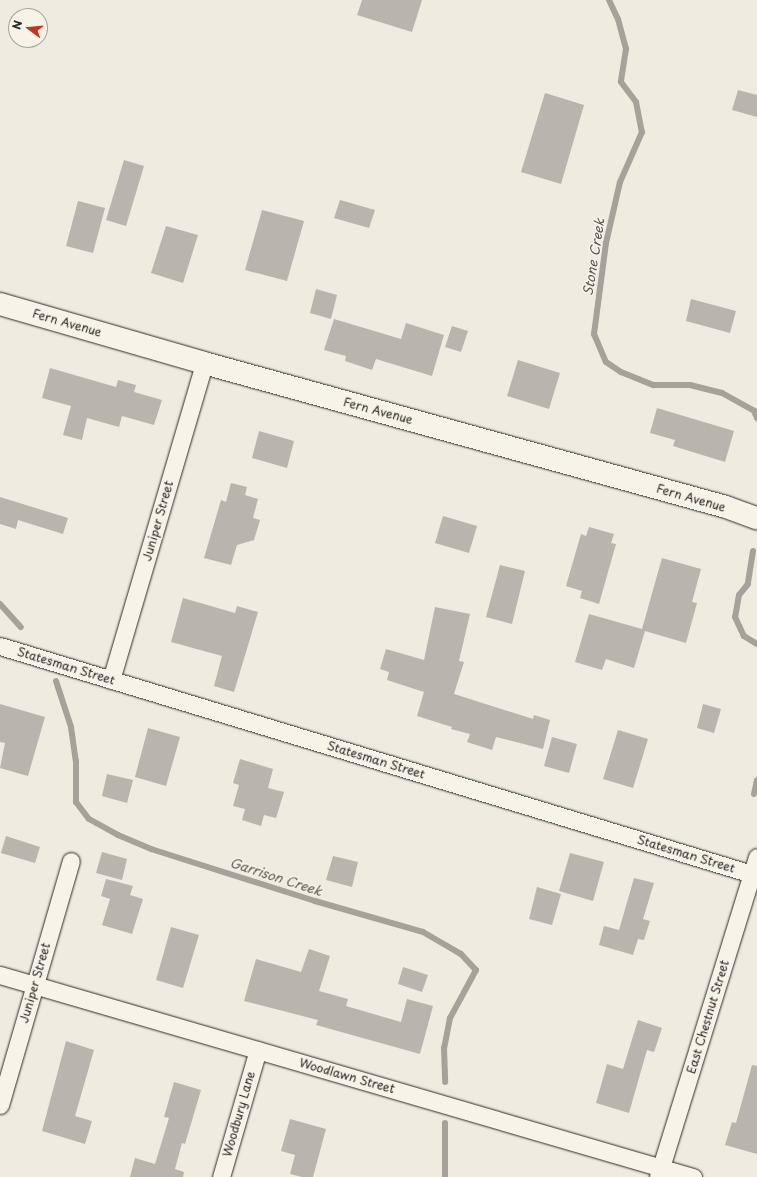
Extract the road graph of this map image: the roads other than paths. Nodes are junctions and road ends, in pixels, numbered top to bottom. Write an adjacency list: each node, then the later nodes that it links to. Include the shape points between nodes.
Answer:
1 (0, 304): 2 (main road, Fern Avenue)
2 (204, 363): 3 (main road, Fern Avenue); 5 (street, Juniper Street)
3 (757, 518)
4 (0, 646): 5 (street, Statesman Street)
5 (111, 680): 8 (street, Statesman Street)
6 (757, 858): 8 (street, East Chestnut Street)
7 (71, 861): 10 (street, Juniper Street)
8 (752, 874): 13 (street, East Chestnut Street)
9 (0, 975): 10 (street, Woodlawn Street)
10 (35, 985): 11 (street, Woodlawn Street); 12 (street, Juniper Street)
11 (258, 1050): 13 (street, Woodlawn Street); 14 (street, Woodbury Lane)
12 (0, 1105)
13 (659, 1172): 15 (street, Woodlawn Street)
14 (221, 1177)
15 (693, 1177)

